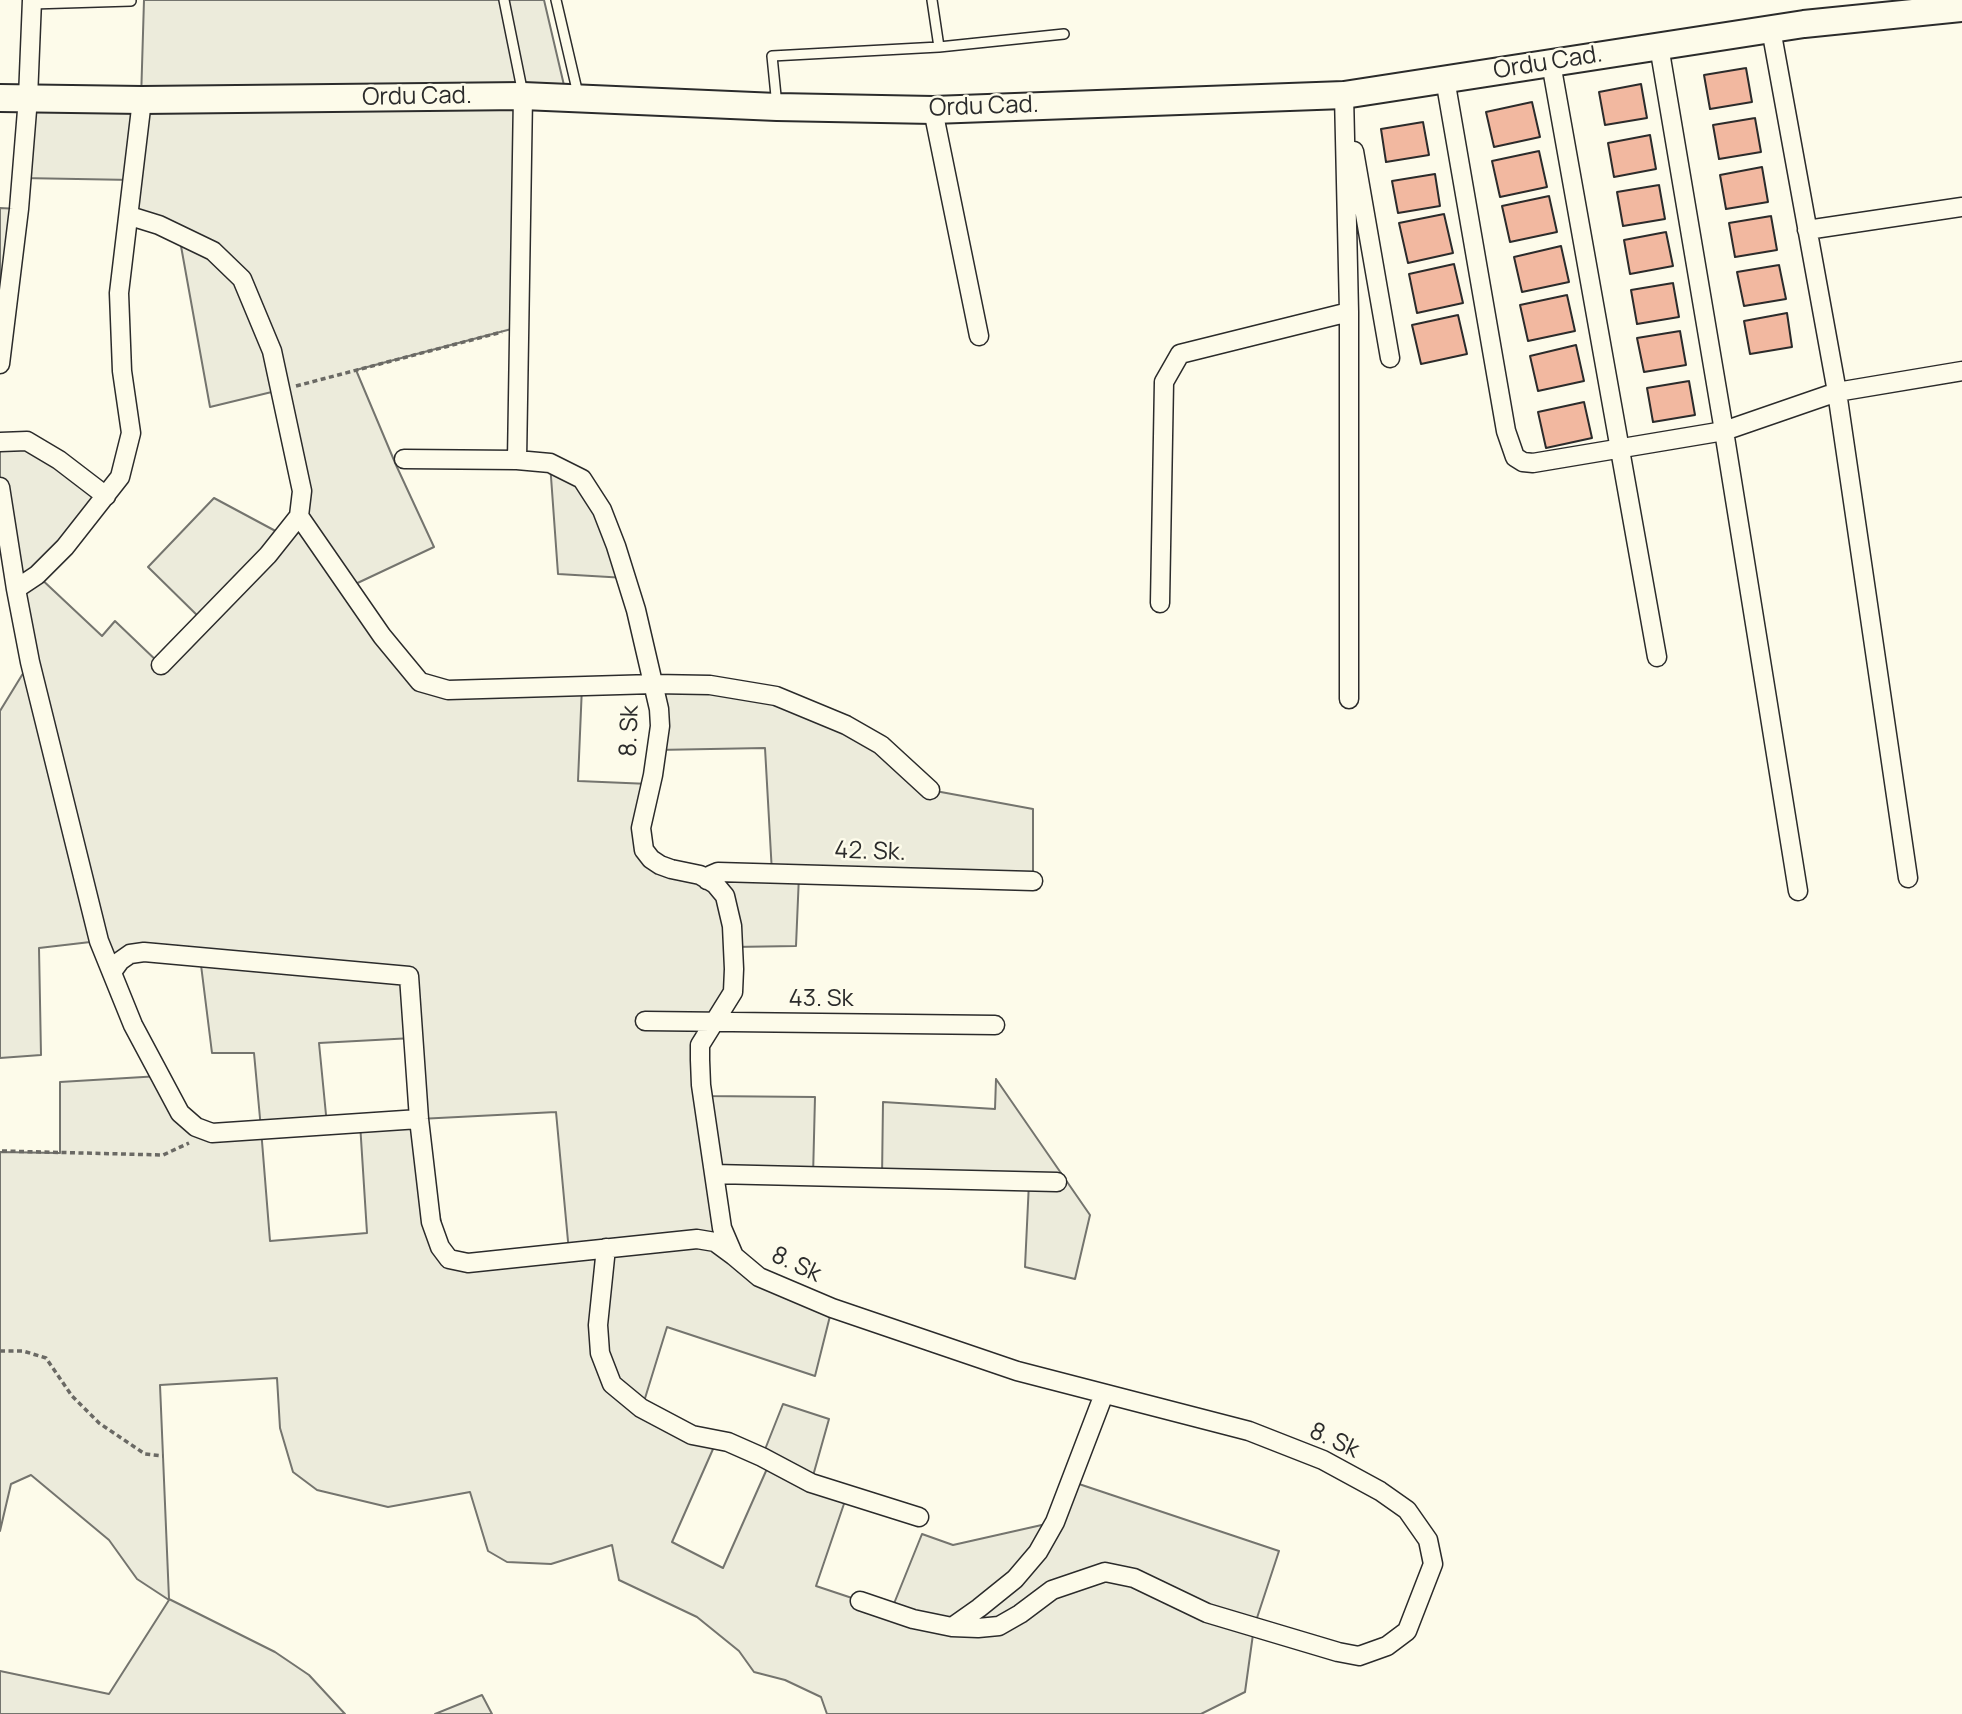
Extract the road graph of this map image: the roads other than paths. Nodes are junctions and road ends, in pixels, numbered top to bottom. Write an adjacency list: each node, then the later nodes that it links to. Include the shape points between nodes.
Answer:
1 (503, 0): 14 (lane)
2 (556, 0): 16 (lane)
3 (932, 0): 10 (lane)
4 (131, 1): 5 (lane)
5 (32, 2): 17 (street)
6 (1962, 8): 7 (main road, Ordu Cad.)
7 (1771, 29): 9 (main road, Ordu Cad.); 23 (street)
8 (1064, 34): 10 (lane)
9 (1659, 46): 11 (main road, Ordu Cad.); 30 (street)
10 (939, 47): 19 (lane, via 772,56)
11 (1551, 63): 12 (main road, Ordu Cad.); 32 (street)
12 (1445, 79): 13 (main road, Ordu Cad.); 32 (street, via 1510,449 1523,462 1533,463)
13 (1345, 95): 20 (main road, Ordu Cad.); 24 (street); 26 (street)
14 (523, 96): 16 (main road, Ordu Cad.); 18 (main road, Ordu Cad.); 34 (street)
15 (0, 98): 17 (main road, Ordu Cad.)
16 (579, 98): 19 (main road, Ordu Cad.)
17 (28, 99): 18 (main road, Ordu Cad.); 27 (street)
18 (142, 100): 22 (street)
19 (777, 107): 20 (main road, Ordu Cad.)
20 (933, 110): 25 (street)
21 (1962, 207): 23 (street)
22 (130, 216): 36 (street, via 120,293 122,371 131,433 120,477); 37 (street, via 213,251 242,279 272,351 302,491)
23 (1807, 230): 29 (street)
24 (1349, 312): 39 (street, via 1180,354 1164,382); 43 (street)
25 (979, 336)
26 (1390, 358)
27 (0, 364)
28 (1962, 371): 29 (street)
29 (1837, 391): 30 (street); 45 (street)
30 (1724, 431): 32 (street); 48 (street)
31 (0, 442): 36 (street, via 27,441)
32 (1619, 449): 40 (street)
33 (404, 459): 34 (street, 8. Sk)
34 (517, 460): 42 (street, 8. Sk, via 550,463 582,479 602,510 636,610)
35 (0, 488): 38 (street)
36 (106, 496): 38 (street, via 65,547)
37 (299, 516): 41 (street, via 268,555); 42 (street, via 382,636 420,682 447,690)
38 (16, 589): 49 (street, via 67,816 99,941)
39 (1160, 603)
40 (1657, 657)
41 (161, 665)
42 (654, 684): 44 (street, via 710,685 775,696 881,745); 46 (street, 8. Sk, via 660,726 641,828 644,850 660,865)
43 (1349, 699)
44 (930, 790)
45 (1908, 878)
46 (707, 880): 47 (street, 42. Sk., via 718,872); 51 (street, 8. Sk, via 724,896 733,946 733,992)
47 (1033, 881)
48 (1798, 891)
49 (112, 972): 53 (street, via 133,1025 180,1113 196,1127 212,1133); 53 (street, via 130,954 144,952 409,976)
50 (645, 1021): 51 (street, 43. Sk)
51 (714, 1023): 52 (street, 43. Sk); 54 (street, 8. Sk, via 700,1045 700,1060)
52 (995, 1025)
53 (419, 1119): 56 (street, via 430,1222 449,1259 468,1263)
54 (715, 1174): 55 (street); 57 (street, 8. Sk, via 722,1228)
55 (1057, 1182)
56 (606, 1248): 57 (street, via 697,1239 715,1242); 59 (street, via 598,1325 600,1353 612,1384 641,1408 692,1435 729,1442 811,1483)
57 (734, 1256): 58 (street, 8. Sk, via 759,1277 832,1308 1017,1371)
58 (1104, 1394): 61 (street, via 1055,1522 1038,1552 1015,1579); 61 (street, 8. Sk, via 1249,1431 1323,1460 1407,1510 1428,1540 1433,1563 1407,1631 1387,1646 1359,1656 1338,1652 1207,1613 1133,1578 1105,1572 1052,1590 999,1626)
59 (919, 1517)
60 (860, 1601): 61 (street)
61 (951, 1627)

